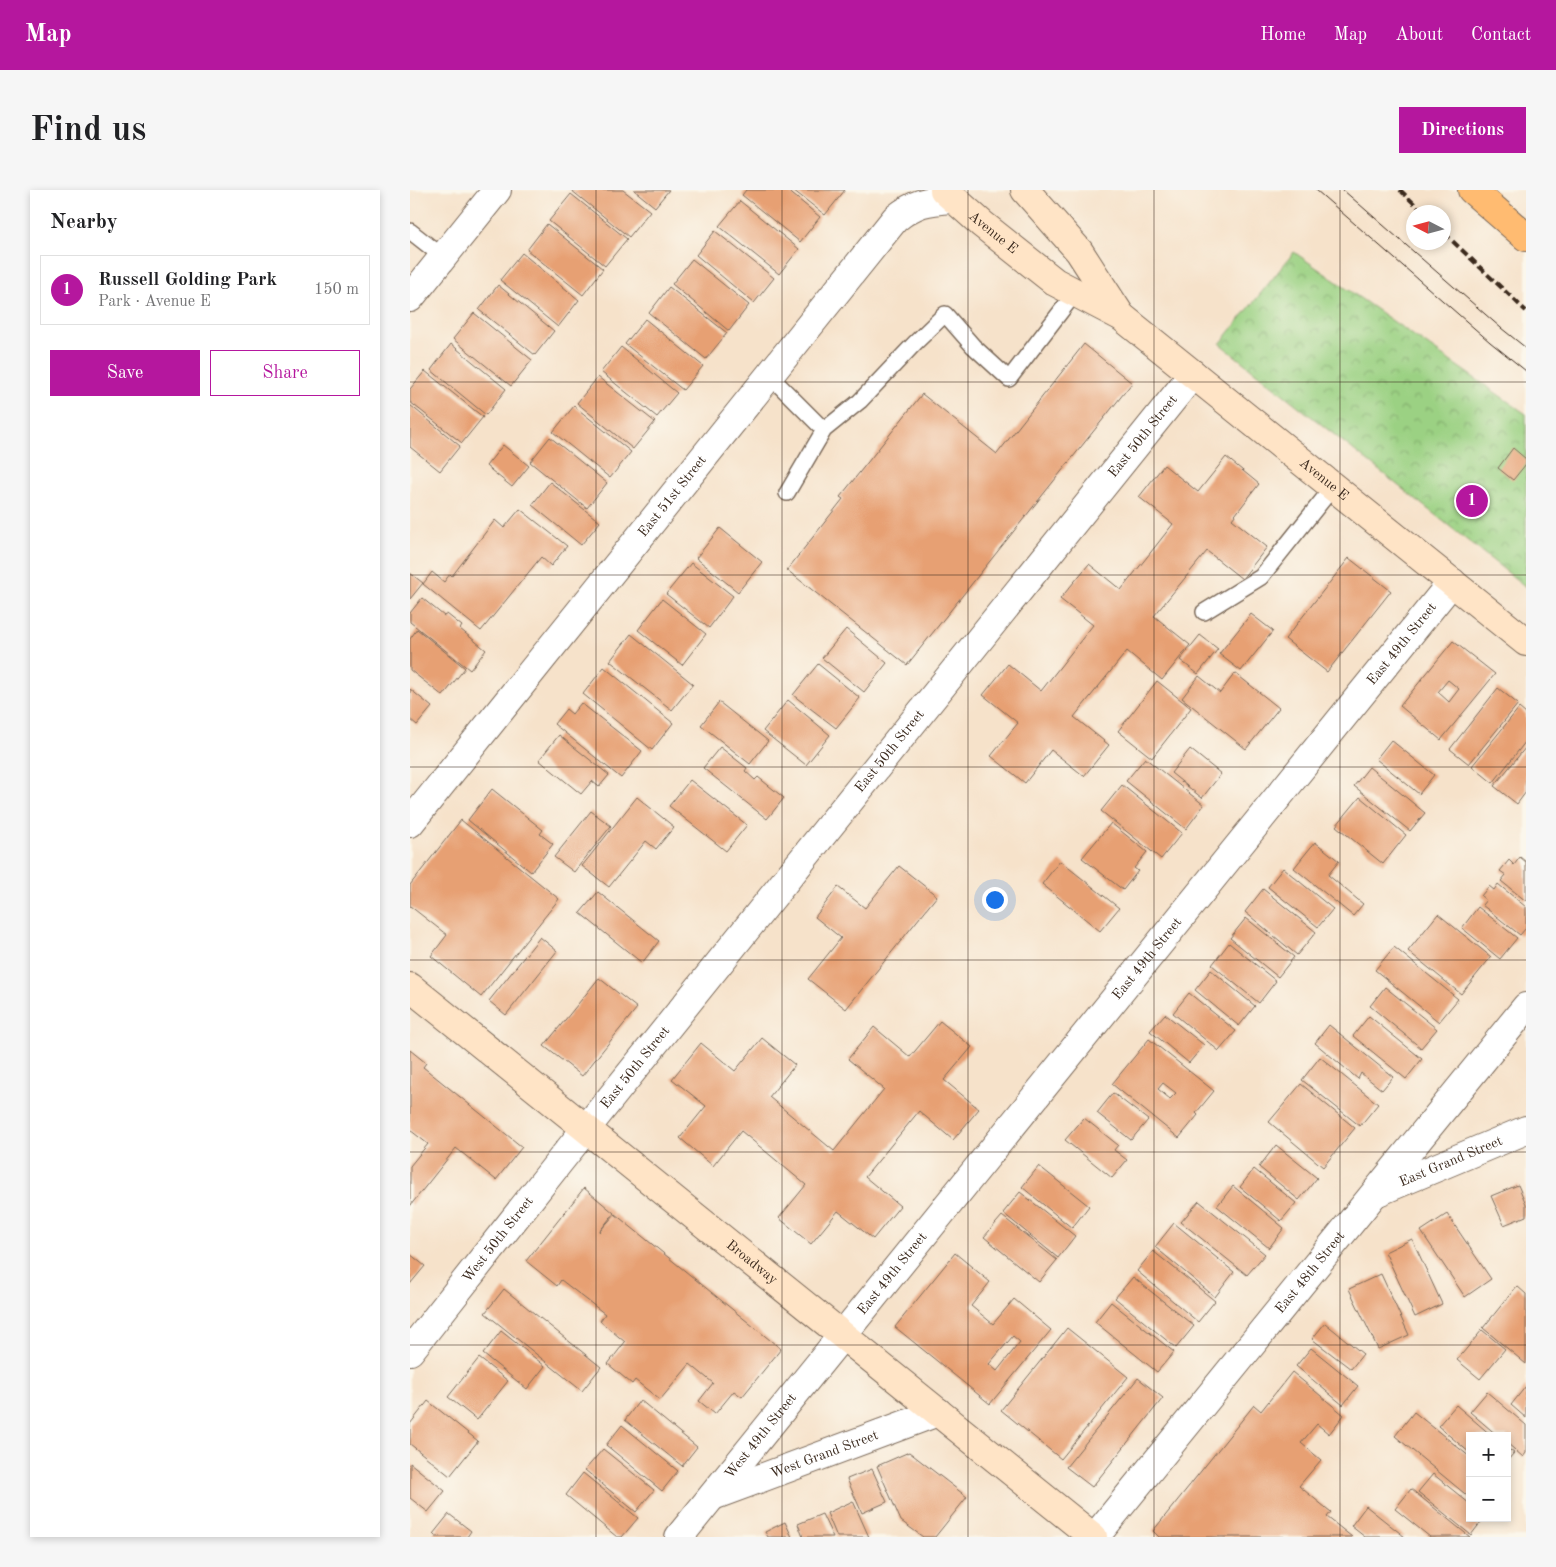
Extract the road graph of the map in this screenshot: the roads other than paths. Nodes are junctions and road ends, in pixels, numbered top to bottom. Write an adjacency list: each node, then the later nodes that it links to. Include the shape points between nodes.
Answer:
1 (497, 190): 7 (street)
2 (1025, 190): 10 (main road, Avenue E, via 1079,251)
3 (1472, 190): 6 (highway)
4 (948, 194): 8 (main road, Avenue E, via 1055,282); 12 (street, East 51st Street, via 920,202 895,219)
5 (410, 231): 7 (lane)
6 (1526, 237)
7 (444, 257): 9 (street)
8 (1075, 293): 10 (main road, Avenue E); 13 (lane, via 1009,379 945,314 860,401)
9 (410, 298)
10 (1122, 317): 11 (main road, Avenue E)
11 (1193, 374): 14 (main road, Avenue E); 22 (street, East 50th Street)
12 (769, 375): 13 (lane); 19 (street, East 51st Street)
13 (824, 430): 15 (lane)
14 (1333, 487): 16 (main road, Avenue E); 17 (lane, via 1261,577)
15 (787, 493)
16 (1452, 582): 18 (main road, Avenue E); 25 (street, East 49th Street)
17 (1204, 612)
18 (1526, 642)
19 (410, 823)
20 (410, 987): 22 (main road, Broadway)
21 (1526, 1007): 24 (street, East 48th Street)
22 (587, 1128): 25 (main road, Broadway); 26 (street, West 50th Street)
23 (1526, 1130): 24 (street, East Grand Street)
24 (1375, 1194): 30 (street, East 48th Street)
25 (842, 1334): 27 (main road, Broadway); 28 (street, West 49th Street)
26 (410, 1351)
27 (938, 1412): 28 (street, West Grand Street); 30 (main road, Broadway)
28 (711, 1496): 29 (street, West 49th Street)
29 (679, 1537)
30 (1094, 1537)

